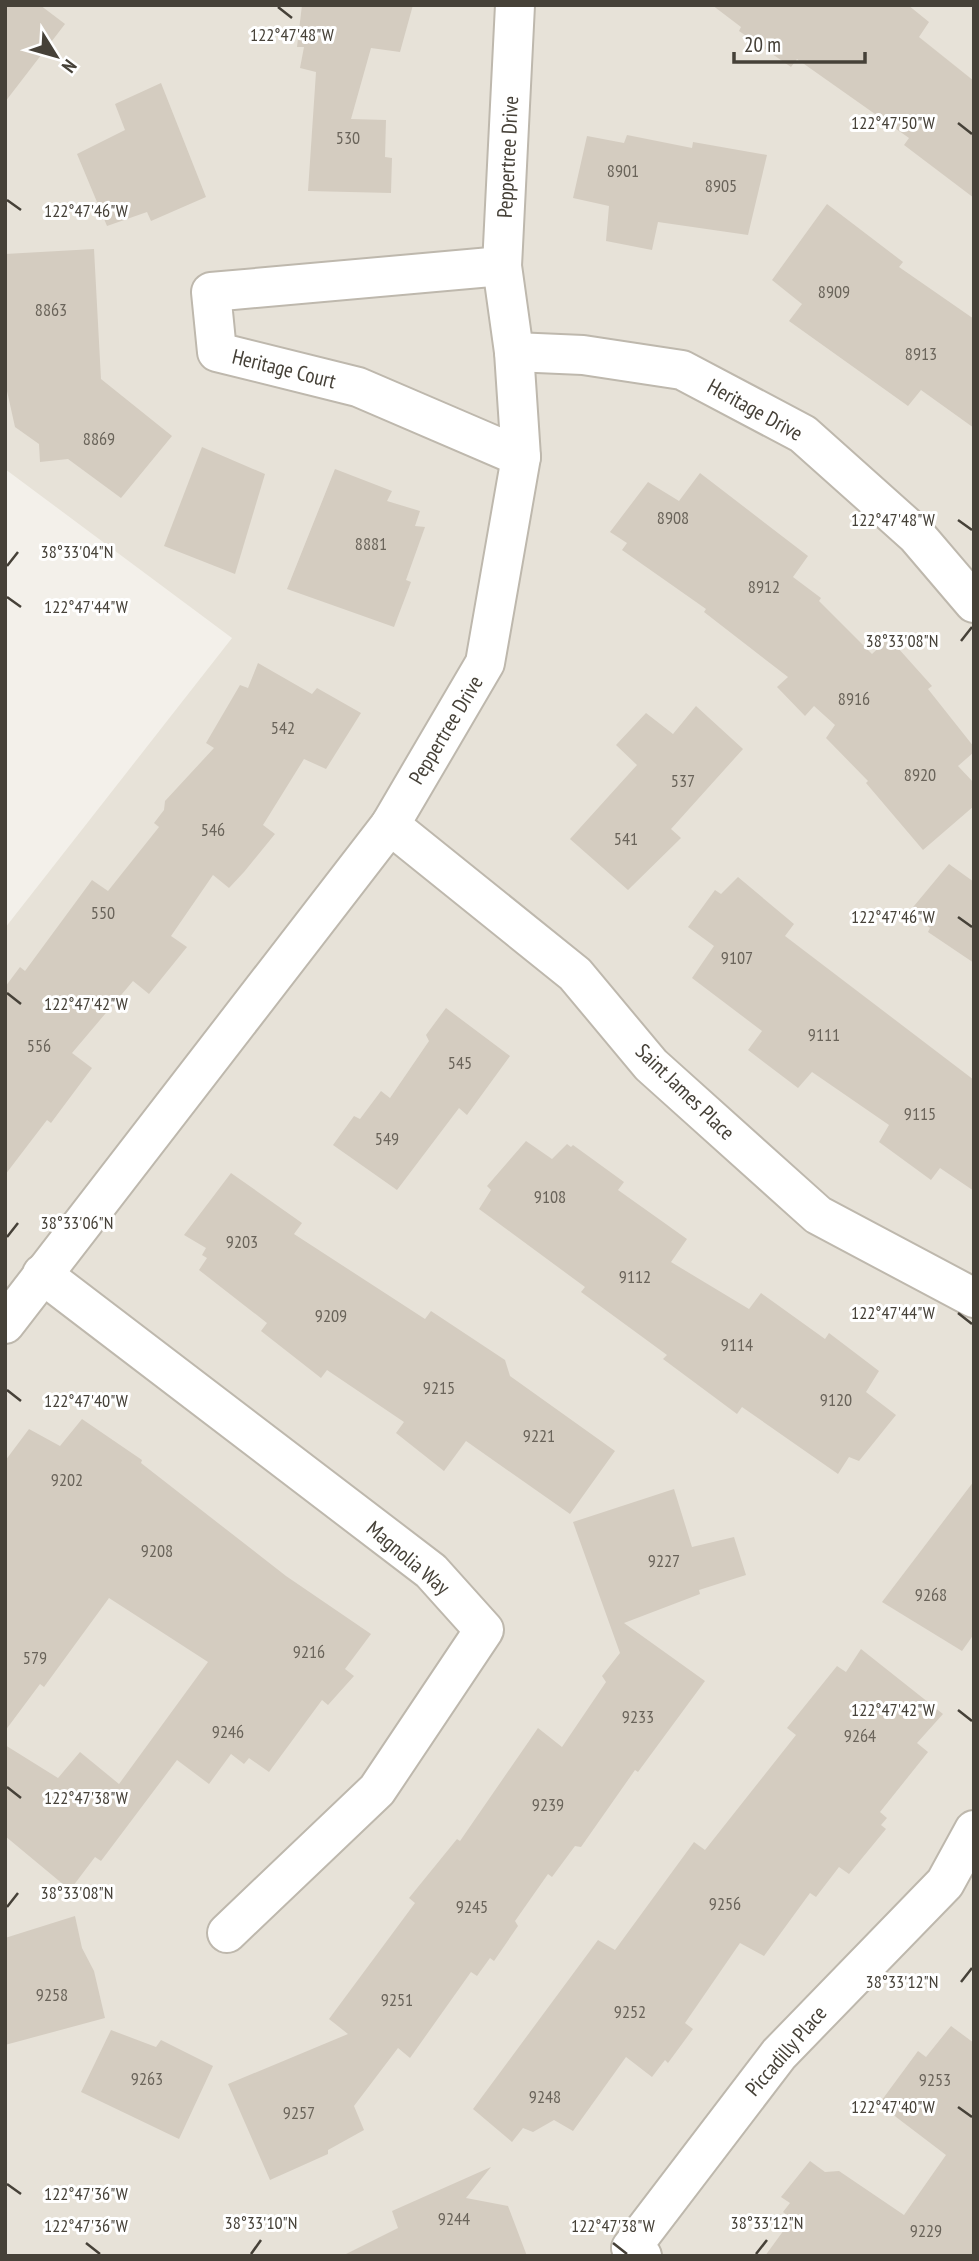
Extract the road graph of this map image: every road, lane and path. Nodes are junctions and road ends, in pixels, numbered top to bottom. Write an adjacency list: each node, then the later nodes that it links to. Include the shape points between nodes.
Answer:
1 (516, 5): 2 (street, Peppertree Drive)
2 (502, 266): 3 (street, Peppertree Drive); 4 (street, Heritage Court, via 211,292 217,352 358,387)
3 (514, 352): 4 (street, Peppertree Drive); 5 (street, Heritage Drive, via 583,355 682,370 803,434 916,535)
4 (521, 457): 6 (street, Peppertree Drive, via 485,663)
5 (974, 603)
6 (390, 825): 7 (street, Peppertree Drive); 8 (street, Saint James Place, via 575,974 651,1065 818,1214)
7 (42, 1273): 9 (street, Peppertree Drive); 11 (street, Magnolia Way, via 431,1571 484,1630 377,1790)
8 (974, 1298)
9 (5, 1324)
10 (974, 1830): 12 (street, Piccadilly Place, via 945,1883 779,2053)
11 (228, 1933)
12 (636, 2252)

